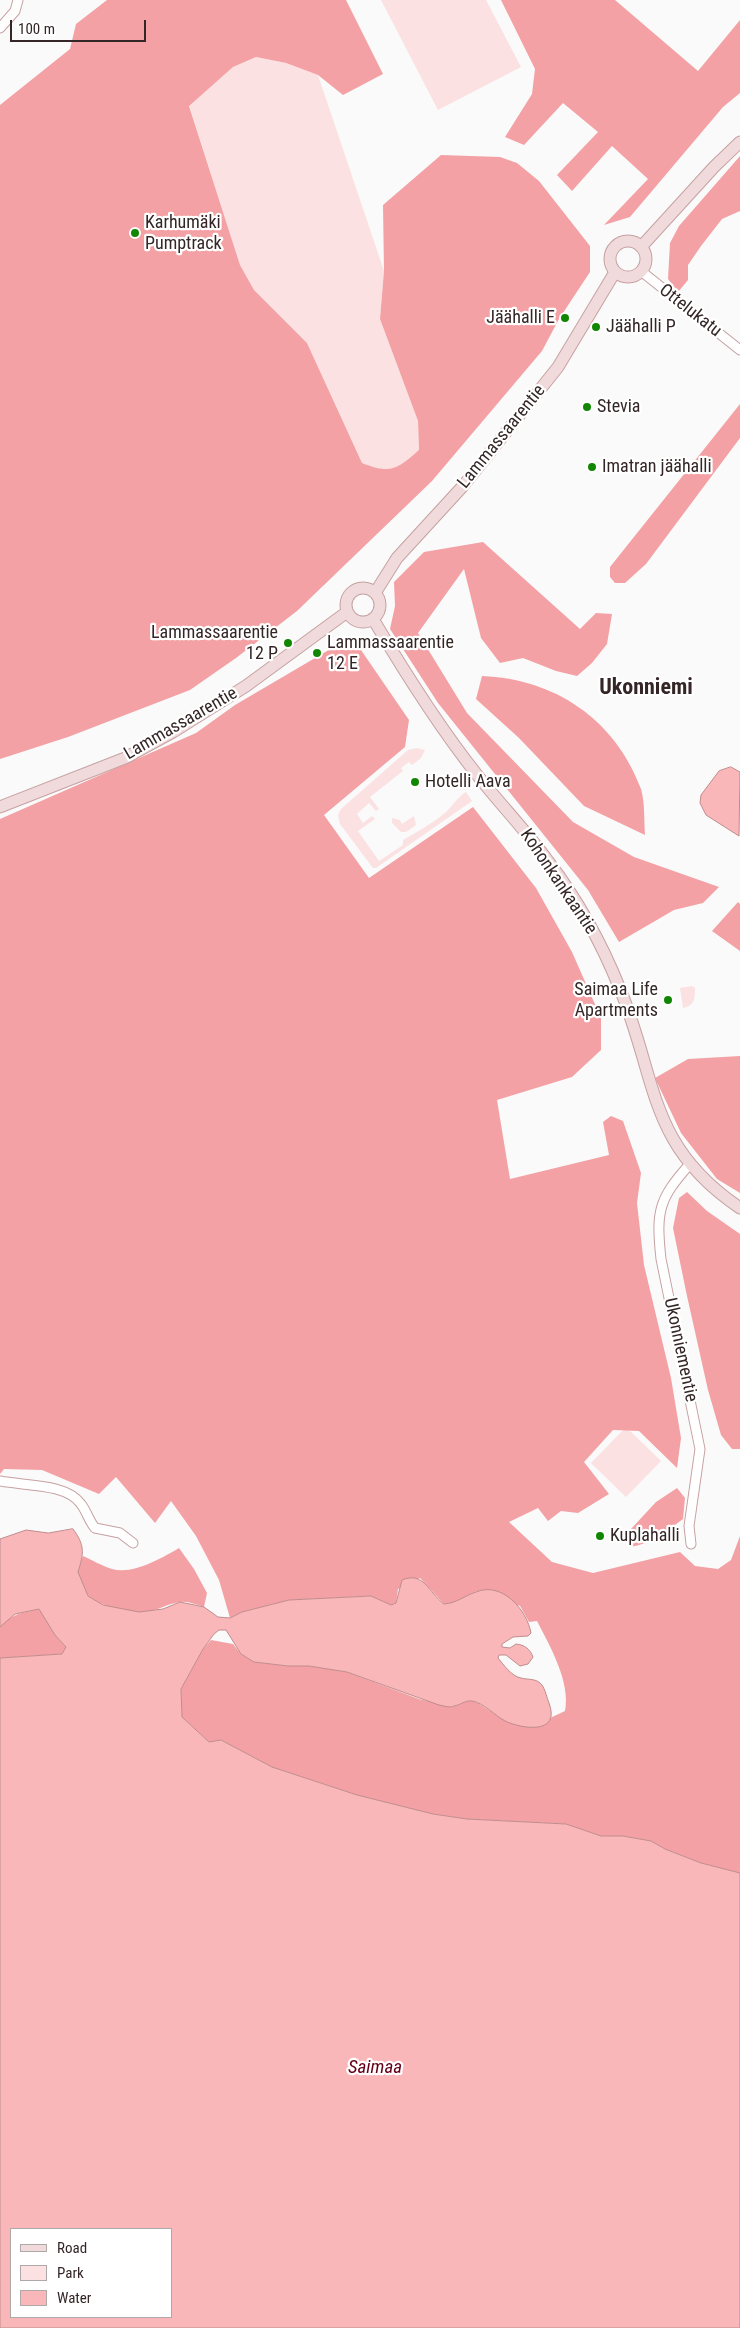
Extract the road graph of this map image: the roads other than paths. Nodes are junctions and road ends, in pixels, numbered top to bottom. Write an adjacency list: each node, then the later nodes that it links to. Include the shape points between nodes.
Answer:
1 (18, 0): 2 (street, via 15,11)
2 (0, 28)
3 (740, 142): 4 (street)
4 (641, 247): 5 (street, via 646,259); 6 (street, via 628,240 614,246 610,259)
5 (641, 271): 6 (street, via 628,277); 7 (street, Ottelukatu)
6 (615, 272): 8 (street, Lammassaarentie, via 558,367 463,486 397,558)
7 (740, 350)
8 (375, 593): 9 (street, via 370,589 356,589 347,598); 10 (street, via 380,607)
9 (347, 612): 10 (street, via 355,621); 11 (street, Lammassaarentie, via 246,686 173,732 125,758)
10 (373, 619): 12 (street, Kohonkankaantie, via 453,743 549,862 577,902 621,990 660,1116)
11 (0, 807)
12 (689, 1165): 13 (street, Kohonkankaantie, via 717,1192); 16 (street, Ukonniementie, via 666,1194 658,1228 700,1448 689,1526)
13 (740, 1208)
14 (0, 1481): 15 (street, via 66,1493 82,1505 95,1528 120,1533)
15 (133, 1543)
16 (690, 1544)

